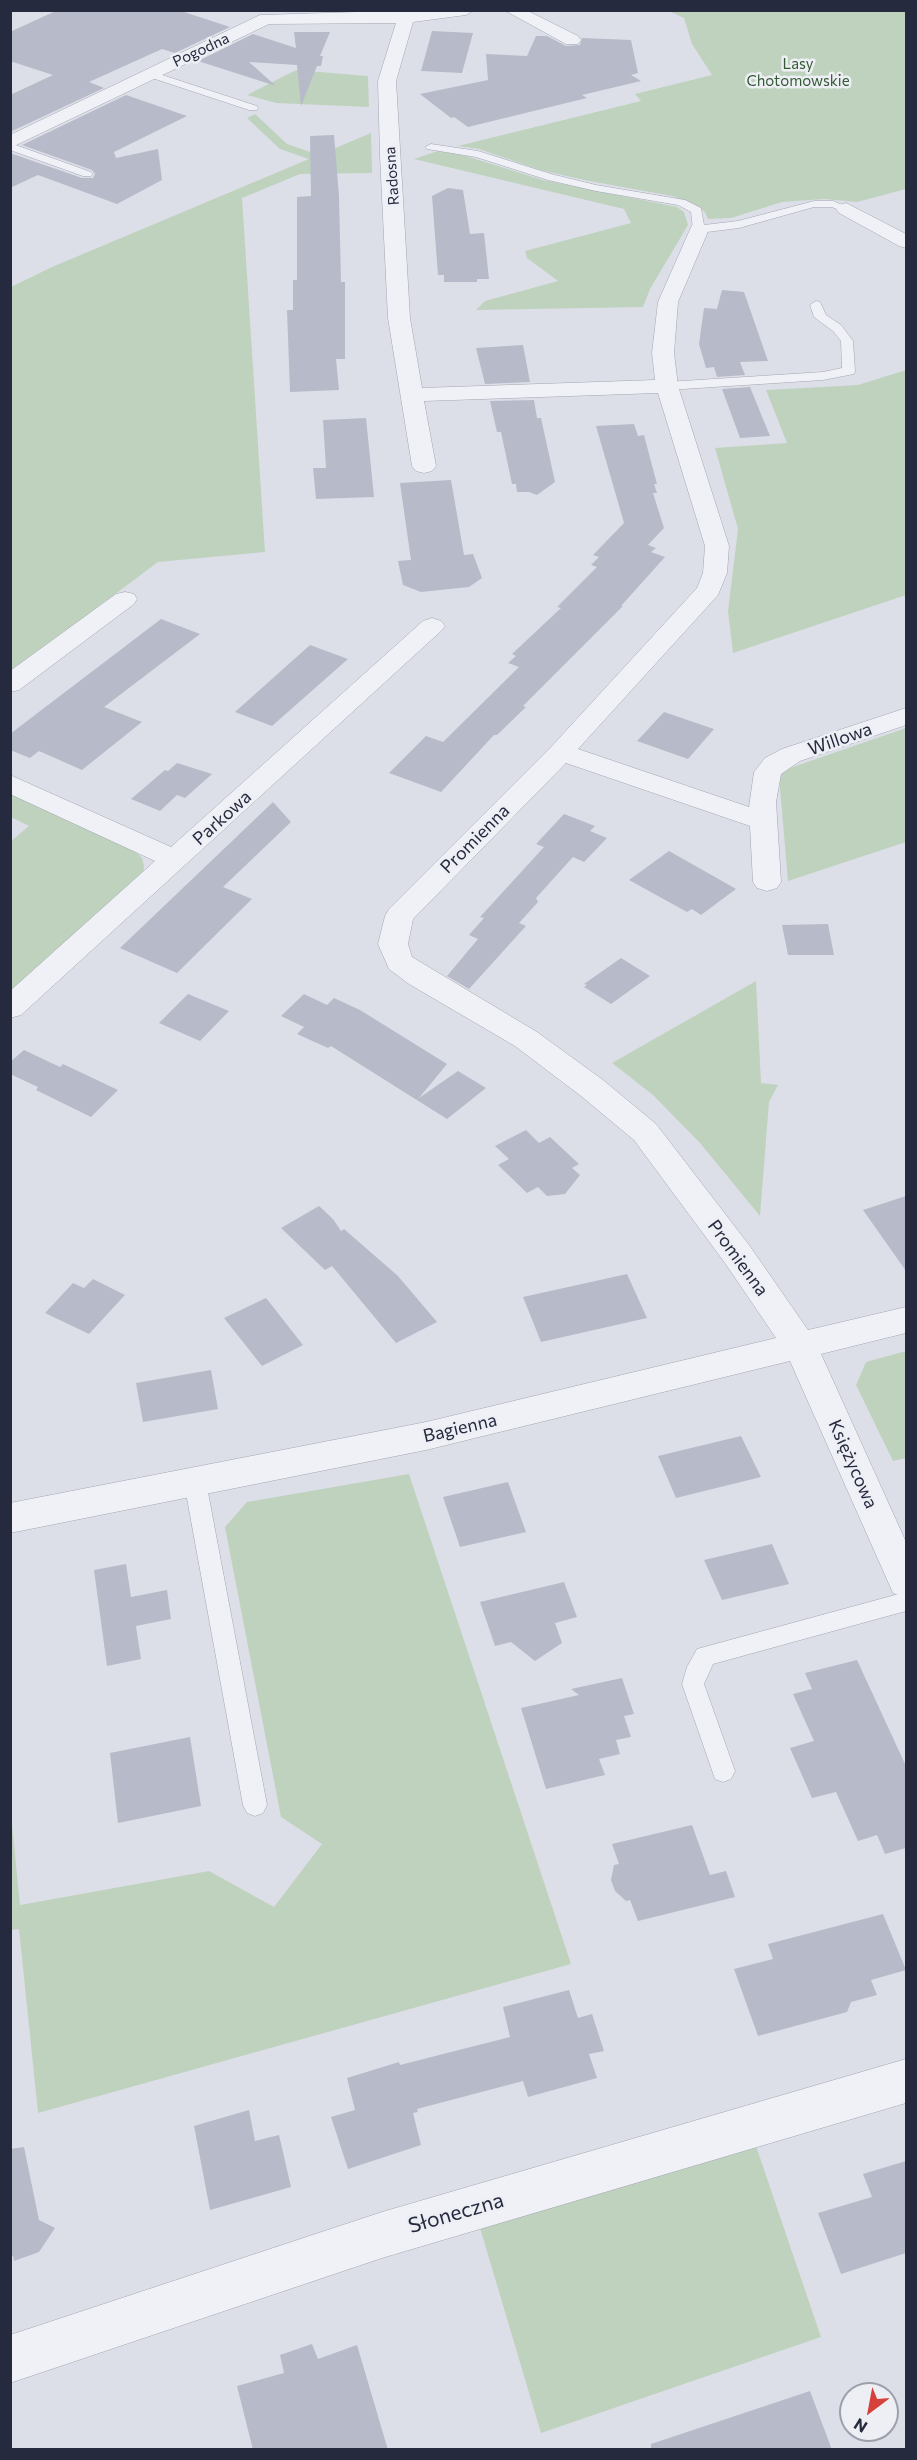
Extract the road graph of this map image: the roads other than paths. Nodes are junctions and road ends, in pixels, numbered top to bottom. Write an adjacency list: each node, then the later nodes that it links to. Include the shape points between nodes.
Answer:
1 (466, 10): 4 (street)
2 (512, 10): 6 (street)
3 (245, 13): 5 (street)
4 (406, 18): 5 (street, Pogodna); 17 (street, Radosna, via 387,81 399,318)
5 (266, 19): 7 (street, Pogodna)
6 (572, 40)
7 (150, 74): 8 (lane); 9 (street, Pogodna)
8 (253, 108)
9 (10, 144): 11 (lane)
10 (431, 147): 13 (lane, via 478,154 596,188 681,202 697,210)
11 (87, 174)
12 (846, 209): 13 (lane, via 814,204 739,224); 14 (street)
13 (699, 229): 16 (street, Promienna, via 668,302 663,353)
14 (906, 242)
15 (816, 305): 16 (lane, via 820,317 837,328 847,341 849,371)
16 (667, 386): 17 (street); 23 (street, Promienna, via 717,546 715,573 709,590)
17 (414, 395): 18 (street, Radosna)
18 (424, 466)
19 (125, 599): 21 (street)
20 (432, 626): 26 (street, Parkowa)
21 (10, 684)
22 (906, 716): 25 (street, Willowa, via 775,764 768,772)
23 (561, 752): 25 (street); 30 (street, Promienna, via 399,916 393,944 399,962 526,1039 645,1132)
24 (10, 783): 26 (street)
25 (762, 821): 27 (street)
26 (175, 860): 28 (street, Parkowa)
27 (766, 882)
28 (10, 1008)
29 (906, 1320): 30 (street, Bagienna)
30 (800, 1346): 31 (street, Bagienna, via 426,1436); 33 (street, Księżycowa)
31 (195, 1482): 32 (street, Bagienna); 36 (lane)
32 (10, 1518)
33 (906, 1582)
34 (906, 1602): 35 (lane, via 705,1656 693,1684)
35 (723, 1771)
36 (255, 1805)
37 (906, 2081): 38 (street, Słoneczna, via 382,2235)
38 (10, 2359)

